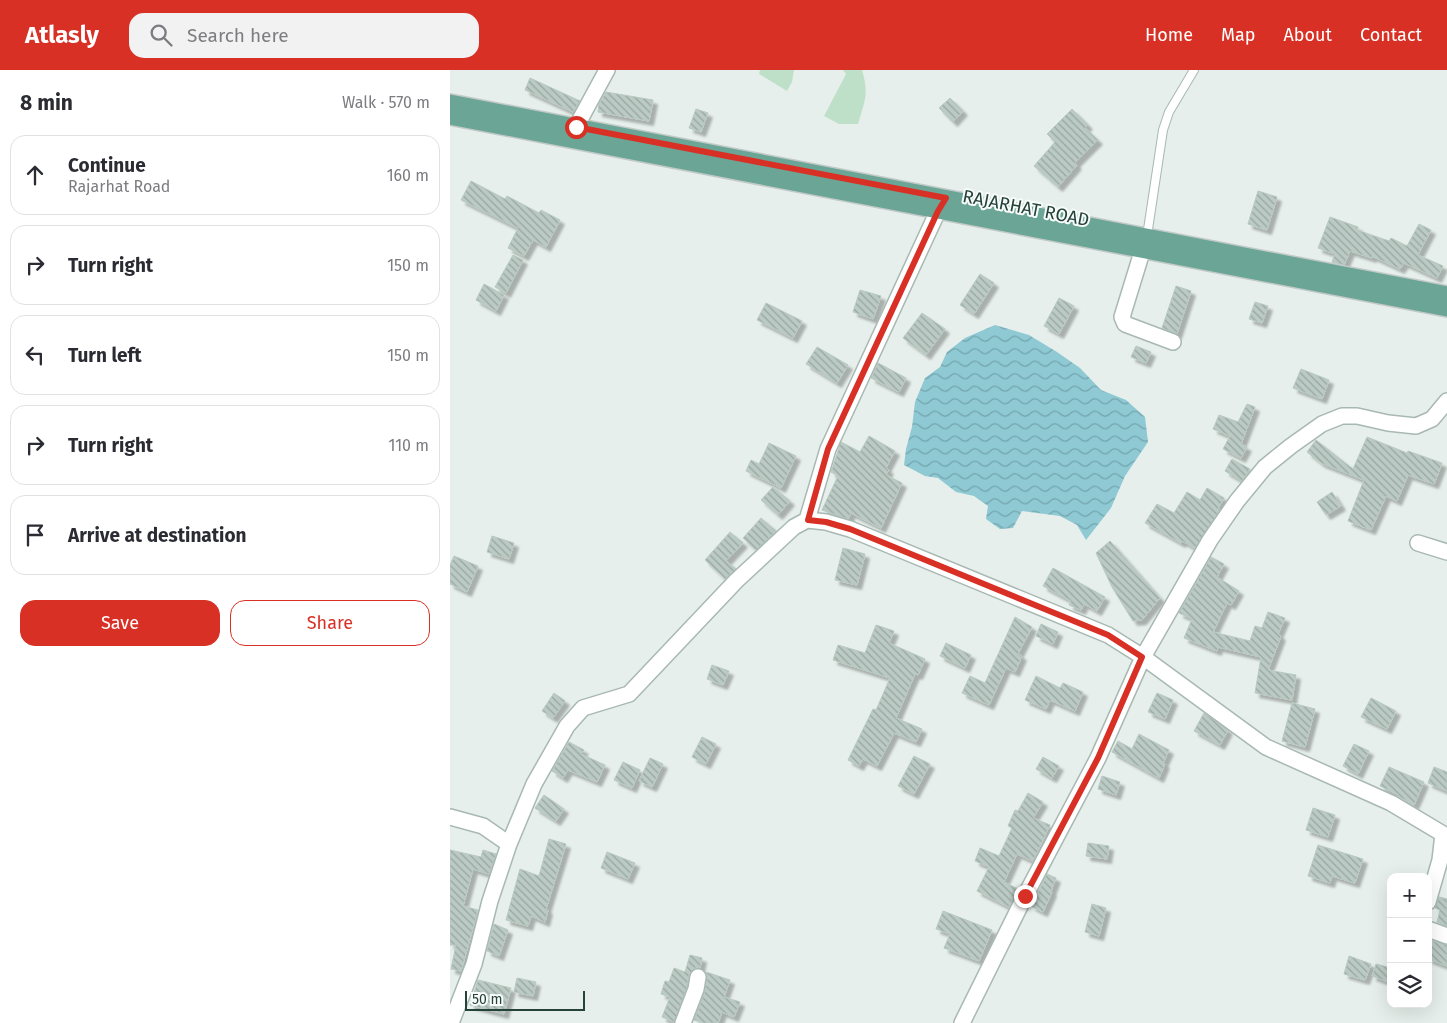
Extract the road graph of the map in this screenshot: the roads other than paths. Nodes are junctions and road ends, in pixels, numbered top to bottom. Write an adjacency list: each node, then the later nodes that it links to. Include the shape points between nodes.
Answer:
1 (607, 70): 5 (street)
2 (1194, 70): 8 (lane, via 1169,112 1163,130)
3 (450, 102): 5 (main road, RAJARHAT ROAD)
4 (450, 117): 7 (main road, RAJARHAT ROAD)
5 (576, 127): 6 (main road, RAJARHAT ROAD)
6 (946, 198): 7 (street); 8 (main road, RAJARHAT ROAD)
7 (938, 211): 8 (main road, RAJARHAT ROAD); 13 (street, via 828,449)
8 (1144, 243): 9 (main road, RAJARHAT ROAD); 10 (main road, RAJARHAT ROAD); 11 (street, via 1122,321)
9 (1447, 294)
10 (1447, 309)
11 (1173, 342)
12 (1447, 401): 16 (street, via 1432,419 1416,426 1342,416 1322,424 1284,451 1250,485 1210,540)
13 (808, 520): 16 (street, via 850,529 1108,635); 19 (street, via 794,528 736,581 629,694 583,708 567,726 534,784)
14 (1418, 543): 15 (street)
15 (1447, 552)
16 (1142, 657): 18 (street, via 1266,747 1391,803); 26 (street, via 1098,758)
17 (450, 816): 19 (street, via 483,826)
18 (1445, 834): 20 (street)
19 (509, 844): 24 (street, via 474,964)
20 (1432, 888)
21 (1432, 930): 22 (street)
22 (1447, 936)
23 (698, 977): 25 (street)
24 (451, 1023)
25 (682, 1023)
26 (962, 1023)

